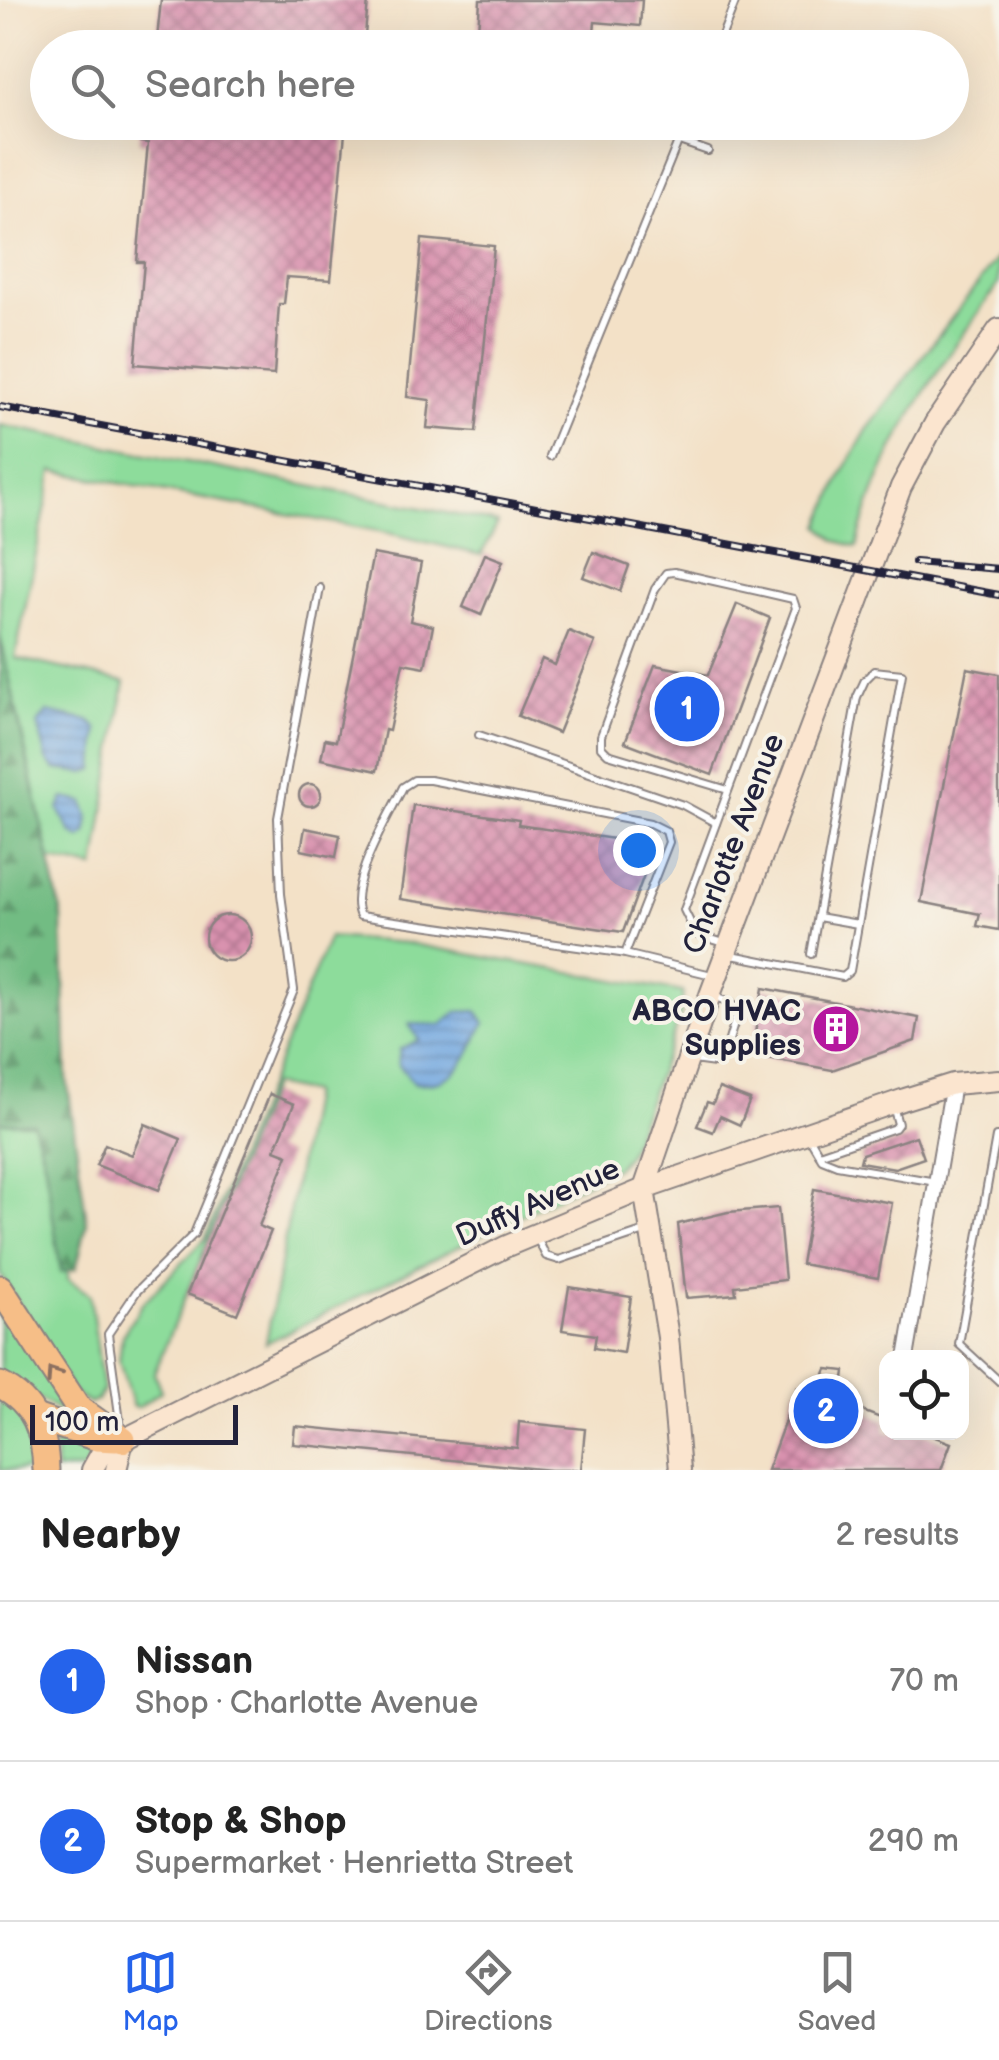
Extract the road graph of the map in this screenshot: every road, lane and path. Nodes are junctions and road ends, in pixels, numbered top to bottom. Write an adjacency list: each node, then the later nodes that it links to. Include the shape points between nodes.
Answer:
1 (736, 0): 2 (lane)
2 (724, 30)
3 (679, 140): 4 (lane); 6 (lane)
4 (708, 151)
5 (999, 329): 13 (street, Charlotte Avenue, via 935,422 901,487)
6 (550, 456)
7 (320, 588): 33 (lane, via 278,818 294,990 194,1234 136,1291 108,1334)
8 (479, 735): 10 (lane, via 683,805)
9 (728, 790): 9 (lane, via 796,608 793,599 666,573 601,747); 10 (lane)
10 (716, 823): 13 (lane, via 684,910 696,934)
11 (818, 916): 12 (lane); 12 (lane, via 857,696 874,671 902,674); 15 (lane)
12 (858, 924): 13 (lane, via 844,977)
13 (727, 949): 16 (street, Charlotte Avenue)
14 (625, 954): 14 (lane, via 360,916 362,874 403,788 430,780 666,831 669,842); 16 (lane)
15 (811, 954)
16 (714, 986): 17 (street, Charlotte Avenue); 17 (lane, via 738,1014 725,1053 715,1063)
17 (687, 1060): 25 (street, Charlotte Avenue)
18 (999, 1080): 19 (street, Duffy Avenue)
19 (953, 1084): 20 (street, Duffy Avenue); 24 (street)
20 (892, 1103): 21 (street, Duffy Avenue); 23 (lane, via 895,1128)
21 (806, 1132): 23 (lane); 25 (street, Duffy Avenue)
22 (999, 1137): 30 (lane, via 959,1344)
23 (819, 1154): 24 (lane, via 837,1165)
24 (936, 1182): 29 (street)
25 (644, 1189): 26 (street, Charlotte Avenue); 27 (street, Duffy Avenue)
26 (651, 1228): 27 (lane, via 560,1260 546,1256); 37 (street, Charlotte Avenue)
27 (536, 1234): 33 (street, Duffy Avenue)
28 (0, 1288): 33 (highway, one-way to 28, via 78,1408)
29 (907, 1350)
30 (999, 1382)
31 (0, 1385): 32 (highway)
32 (35, 1416): 33 (highway); 34 (highway)
33 (123, 1440): 35 (street, Duffy Avenue, via 101,1454); 36 (street)
34 (46, 1470)
35 (92, 1470)
36 (116, 1470)
37 (680, 1470)

